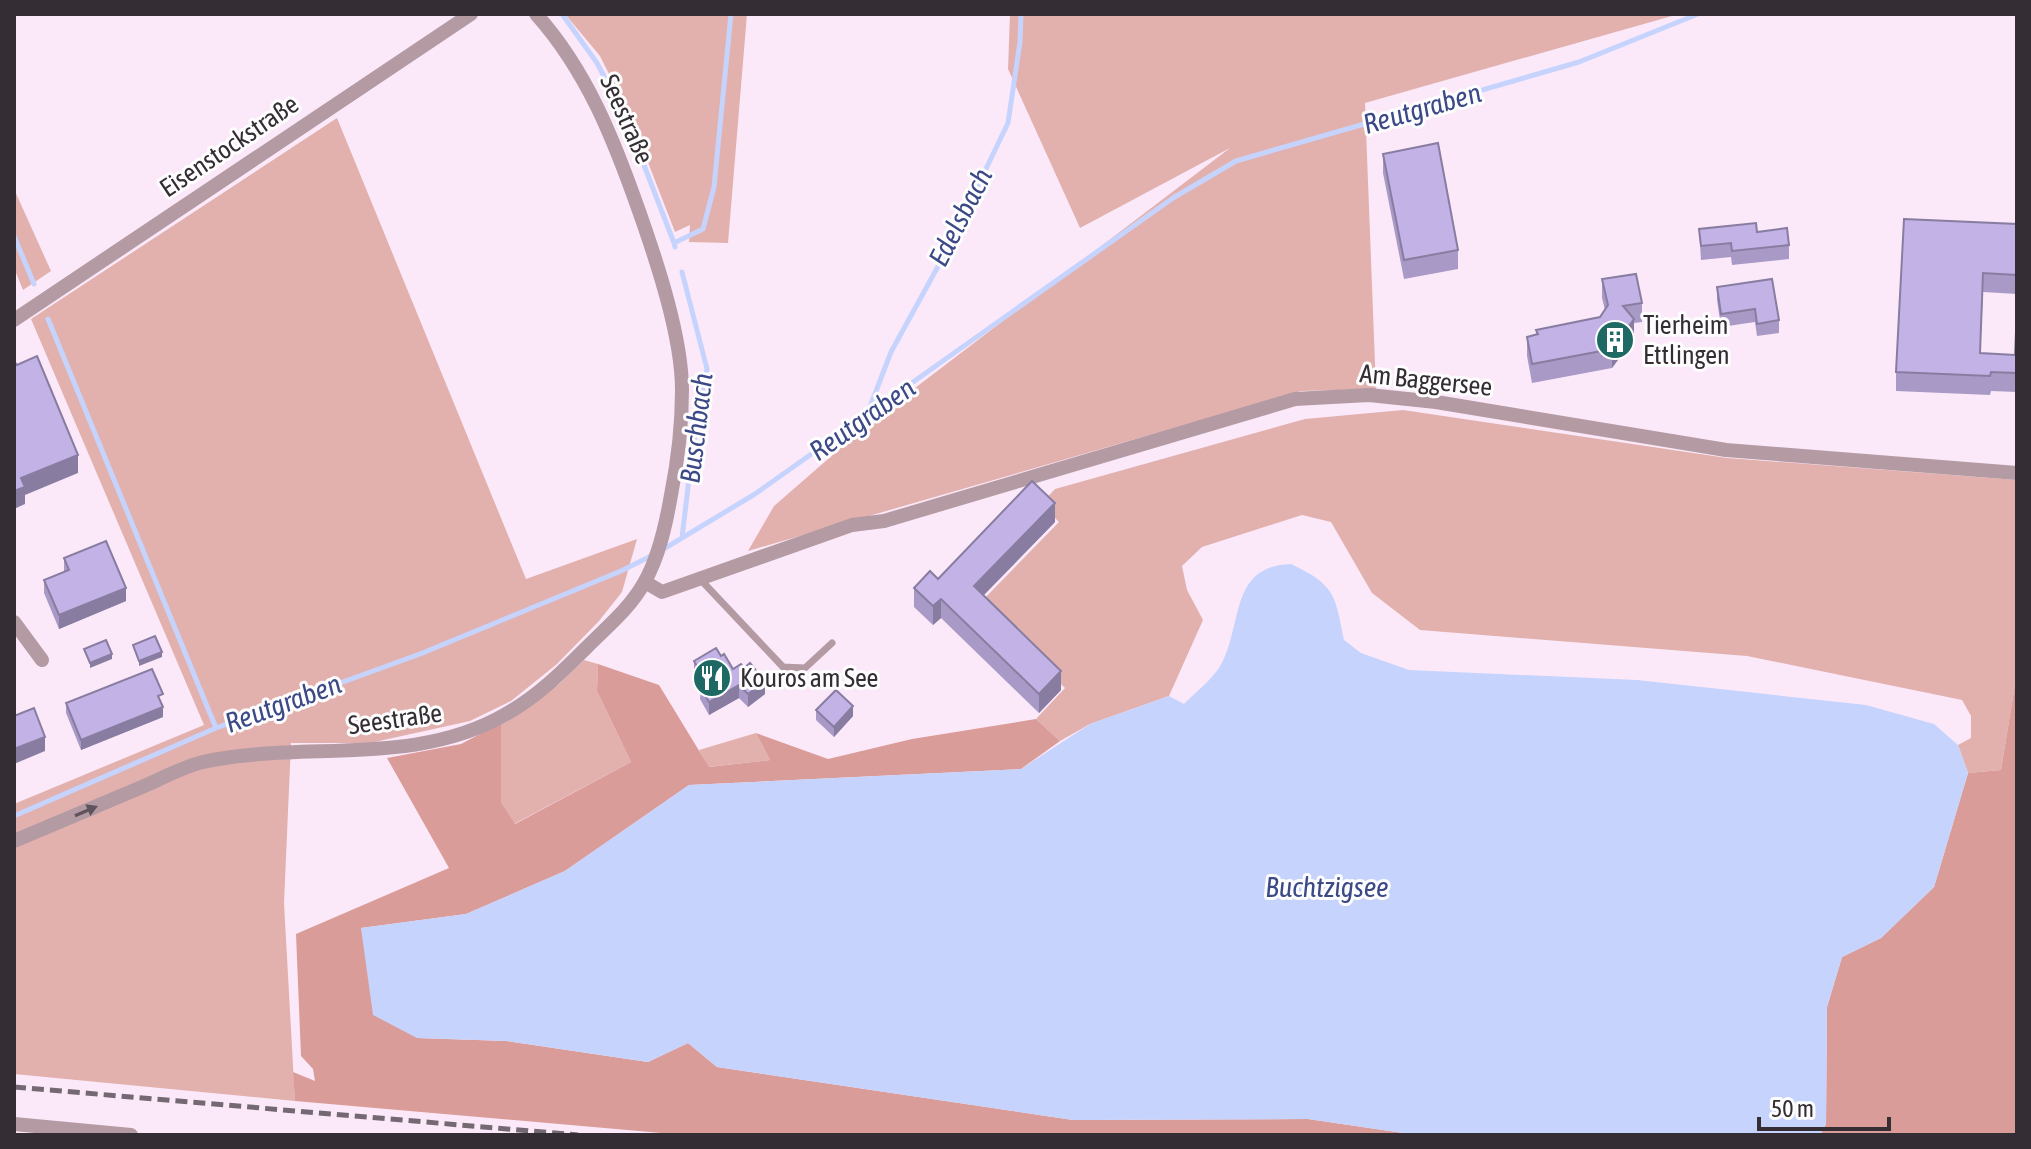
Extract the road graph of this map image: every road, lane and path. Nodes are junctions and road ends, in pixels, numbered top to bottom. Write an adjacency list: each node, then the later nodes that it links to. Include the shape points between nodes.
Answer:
1 (471, 14): 3 (street, Eisenstockstraße)
2 (536, 14): 5 (street, Seestraße, via 577,69 618,150 674,332 682,387 680,449)
3 (14, 320)
4 (2017, 473): 6 (street, Am Baggersee, via 1726,450 1369,395 1295,399 884,521 852,525)
5 (648, 575): 6 (street, via 662,592); 10 (street, Seestraße, one-way to 5, via 200,763 256,754 368,751 465,733 507,714 556,678 627,607)
6 (698, 577): 8 (lane, via 783,667 805,668)
7 (14, 622): 9 (street)
8 (832, 643)
9 (42, 660)
10 (14, 841)
11 (14, 1124): 12 (street)
12 (131, 1135)

